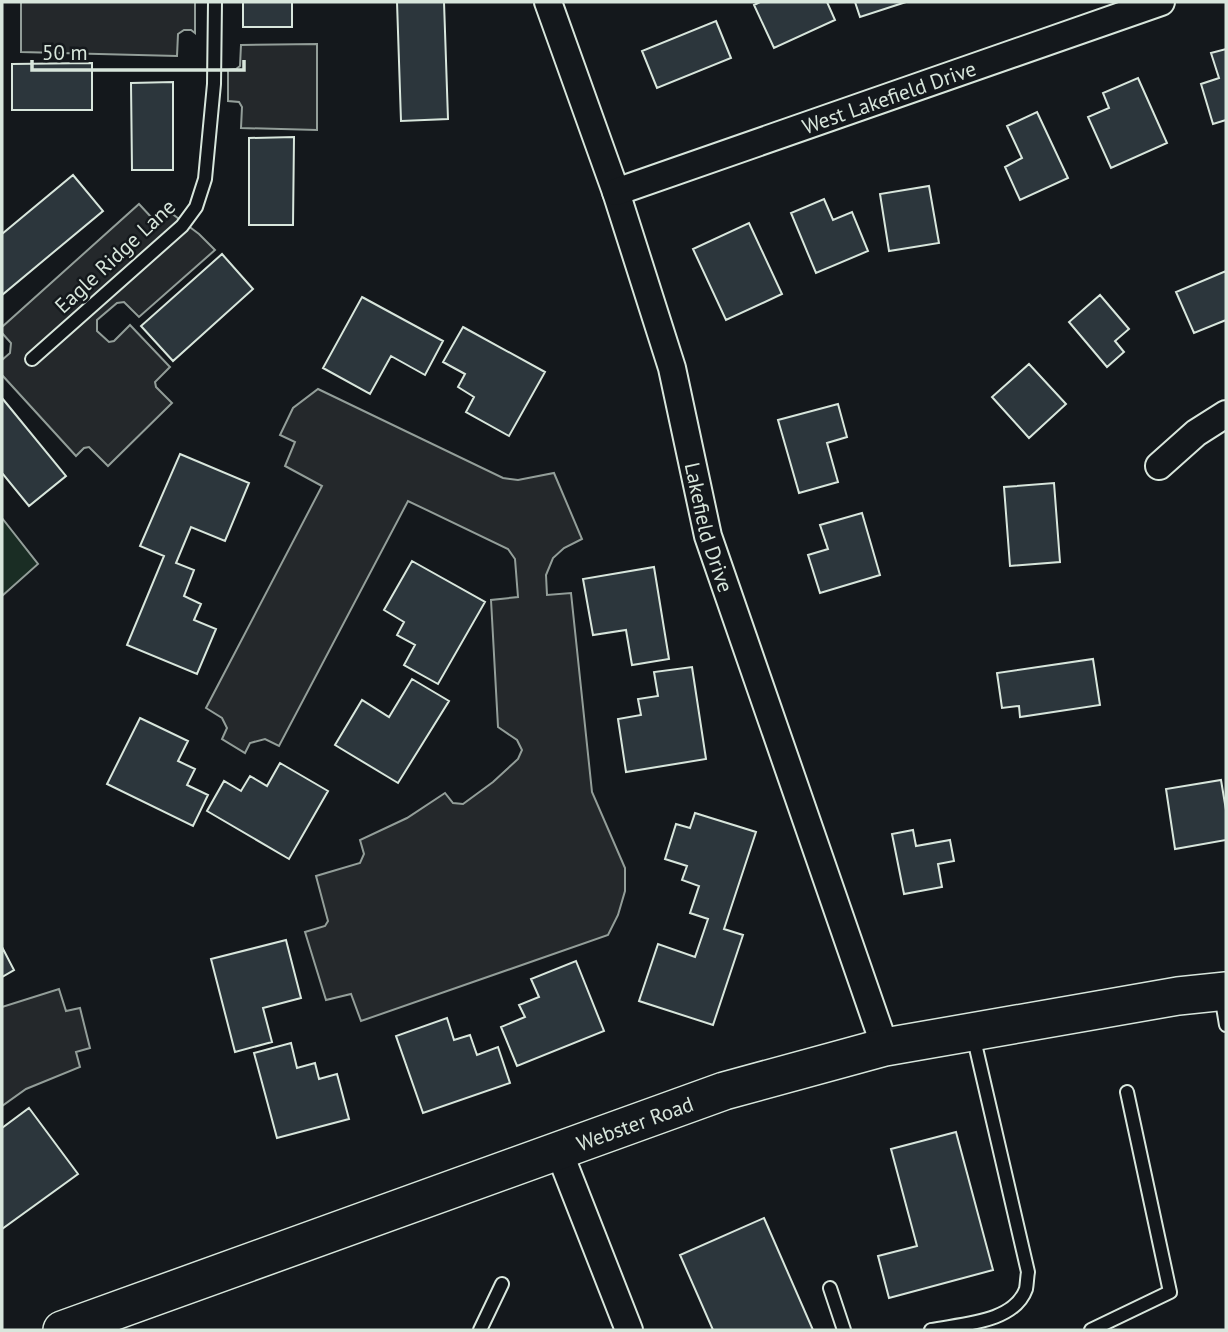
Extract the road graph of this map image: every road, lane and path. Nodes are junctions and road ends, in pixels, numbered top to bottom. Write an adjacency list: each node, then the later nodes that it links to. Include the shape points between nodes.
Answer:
1 (215, 2): 5 (lane, Eagle Ridge Lane, via 209,138 205,179 196,207 182,226)
2 (548, 2): 4 (street, Lakefield Drive)
3 (1161, 2): 4 (street, West Lakefield Drive)
4 (616, 192): 10 (street, Lakefield Drive, via 672,368 708,536)
5 (32, 359)
6 (1226, 414): 7 (street)
7 (1159, 466)
8 (1224, 1002): 9 (street, Webster Road, via 1178,996)
9 (972, 1032): 10 (street, Webster Road); 19 (lane, via 1028,1272 1026,1289 1016,1306 996,1317)
10 (885, 1047): 12 (street, Webster Road, via 724,1091)
11 (1127, 1093): 20 (lane, via 1170,1292)
12 (558, 1149): 15 (street, Webster Road); 17 (street)
13 (502, 1284): 16 (lane)
14 (830, 1287): 18 (lane)
15 (62, 1330)
16 (480, 1330)
17 (629, 1330)
18 (844, 1330)
19 (931, 1330)
20 (1091, 1330)

